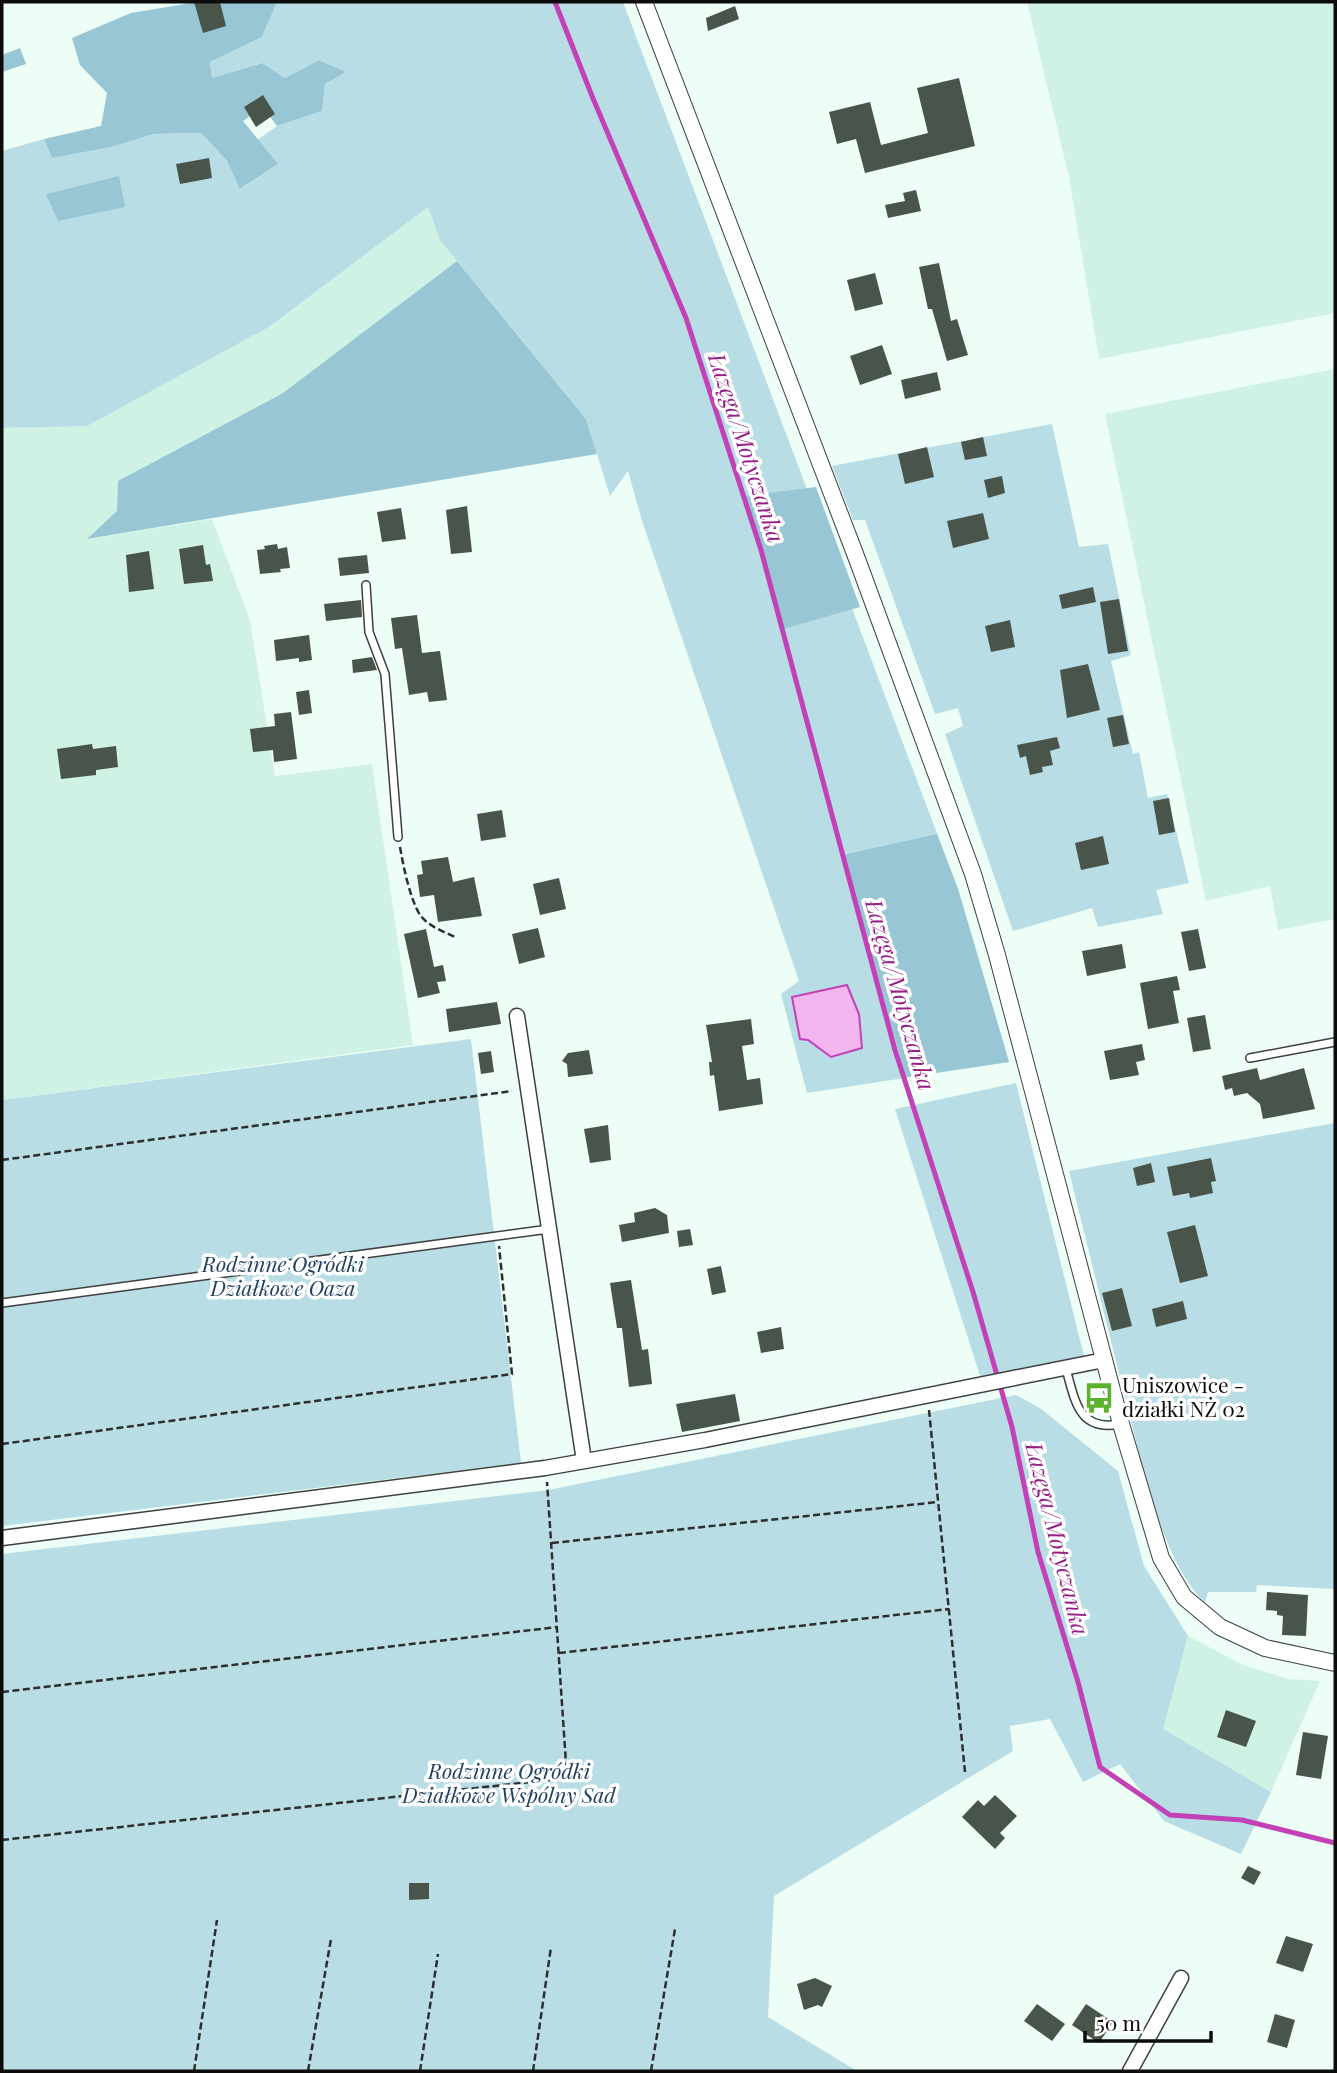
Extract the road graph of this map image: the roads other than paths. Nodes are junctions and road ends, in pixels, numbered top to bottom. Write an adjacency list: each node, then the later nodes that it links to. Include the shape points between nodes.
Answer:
1 (644, 2): 9 (street, via 973,874)
2 (366, 585): 3 (lane, via 369,632 385,674)
3 (398, 837)
4 (517, 1016): 7 (street)
5 (1335, 1042): 6 (lane)
6 (1250, 1058)
7 (550, 1229): 8 (lane); 12 (street)
8 (2, 1303)
9 (1104, 1360): 10 (street); 11 (street)
10 (1066, 1368): 11 (lane, via 1075,1402 1085,1417 1107,1426); 12 (street)
11 (1121, 1424): 14 (street, via 1161,1558 1175,1586 1220,1627 1252,1643)
12 (584, 1461): 13 (street)
13 (2, 1538)
14 (1335, 1664)
15 (1181, 1978): 16 (street)
16 (1130, 2071)

